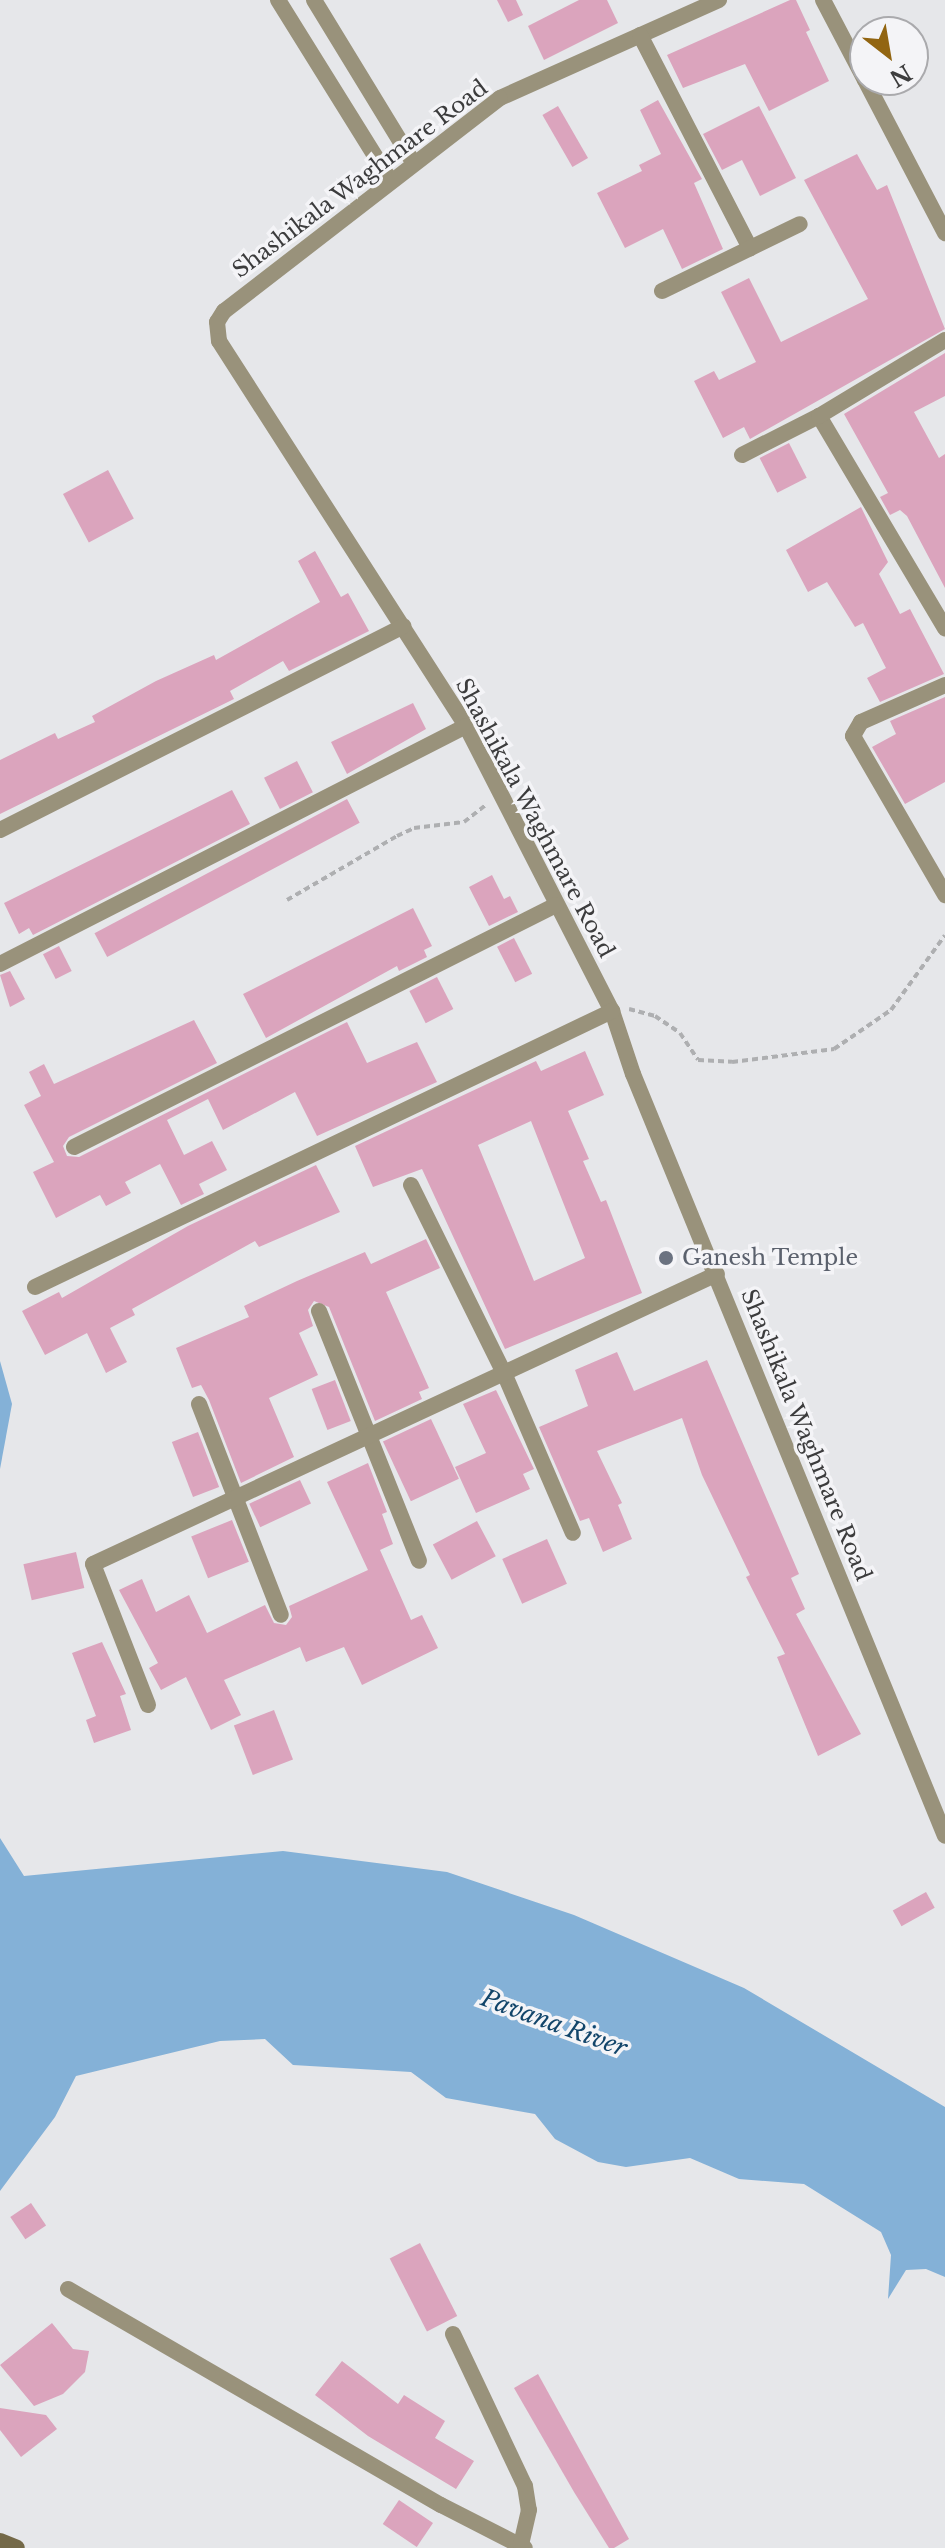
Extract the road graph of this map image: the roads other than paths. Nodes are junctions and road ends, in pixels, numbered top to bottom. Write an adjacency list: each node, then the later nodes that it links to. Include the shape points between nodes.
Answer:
1 (278, 0): 9 (street)
2 (314, 0): 8 (street)
3 (719, 0): 5 (street, Shashikala Waghmare Road)
4 (823, 0): 6 (street)
5 (640, 35): 8 (street, Shashikala Waghmare Road, via 500,98); 12 (street)
6 (849, 50)
7 (873, 96): 11 (street)
8 (413, 162): 9 (street, Shashikala Waghmare Road)
9 (390, 180): 17 (street, Shashikala Waghmare Road, via 224,311 217,322 229,361)
10 (800, 224): 12 (street)
11 (945, 233)
12 (750, 248): 13 (street)
13 (662, 291)
14 (945, 340): 15 (street)
15 (819, 416): 16 (street); 18 (street)
16 (742, 455)
17 (403, 626): 20 (street, Shashikala Waghmare Road); 21 (street)
18 (945, 628)
19 (945, 685): 22 (street, via 861,722 853,736)
20 (466, 726): 23 (street, Shashikala Waghmare Road); 24 (street)
21 (0, 830)
22 (943, 888)
23 (556, 905): 25 (street, Shashikala Waghmare Road); 26 (street)
24 (0, 964)
25 (612, 1011): 28 (street, Shashikala Waghmare Road); 29 (street)
26 (74, 1147)
27 (411, 1185): 31 (street)
28 (717, 1274): 31 (street); 39 (street, Shashikala Waghmare Road)
29 (35, 1287)
30 (319, 1311): 33 (street)
31 (504, 1373): 33 (street); 35 (street)
32 (199, 1404): 34 (street)
33 (367, 1437): 34 (street); 36 (street)
34 (236, 1498): 37 (street); 38 (street, via 93,1564)
35 (573, 1533)
36 (419, 1561)
37 (281, 1615)
38 (148, 1705)
39 (945, 1836)
40 (68, 2289): 43 (street)
41 (453, 2334): 43 (street, via 525,2486 529,2510)
42 (0, 2541): 44 (street)
43 (523, 2547)
44 (17, 2548)

